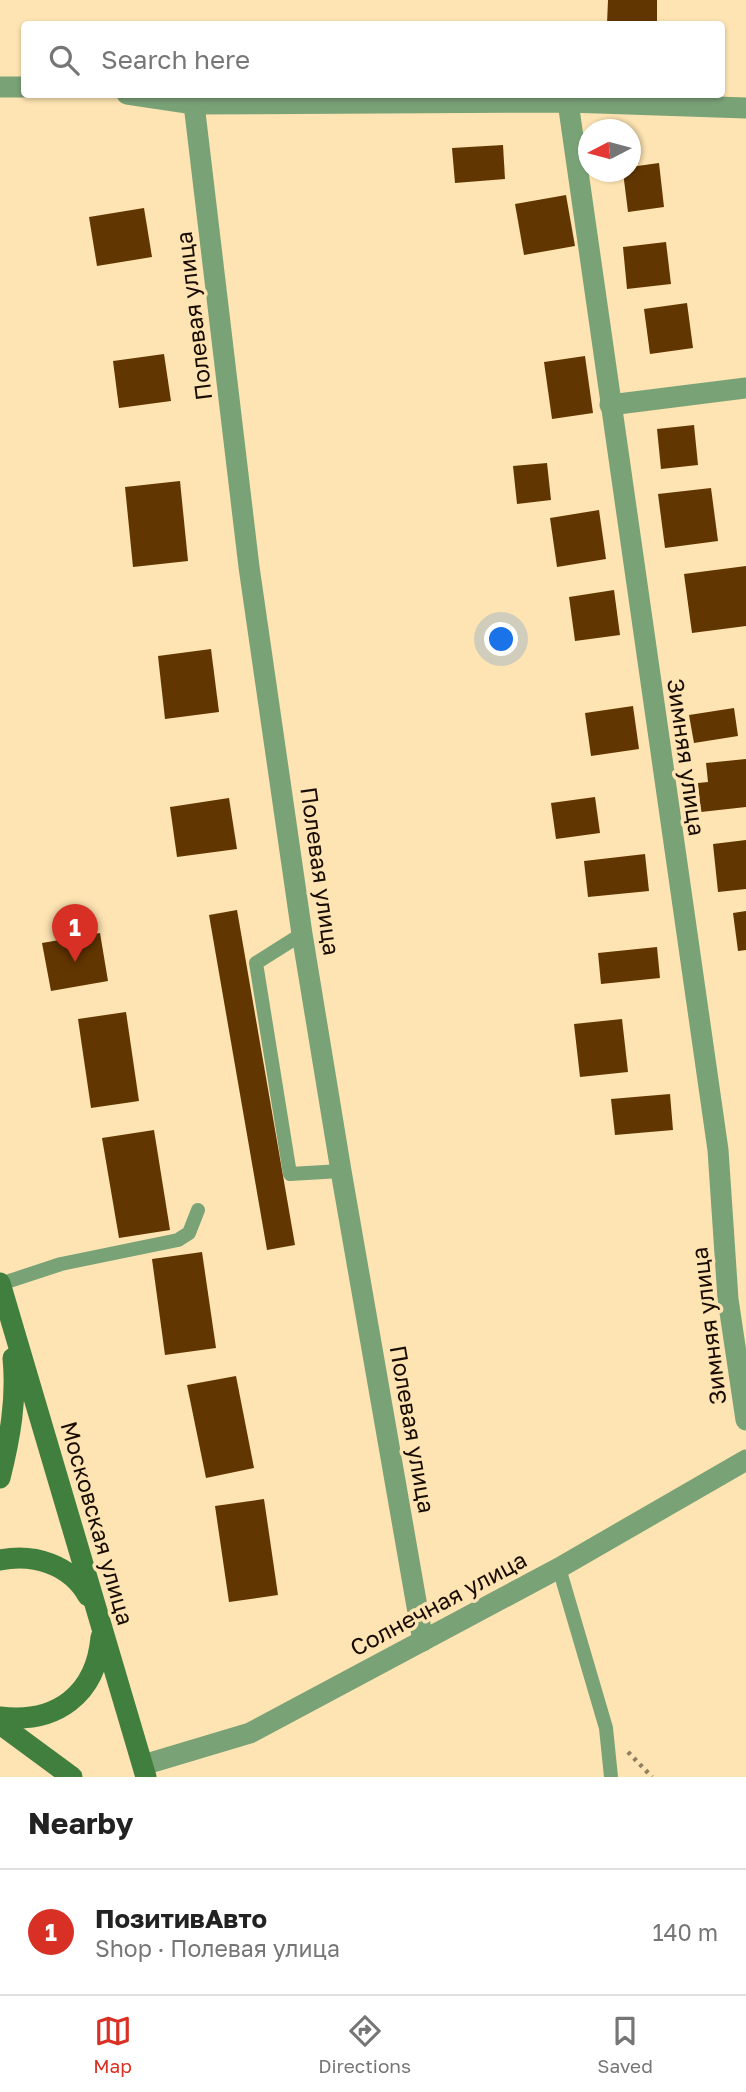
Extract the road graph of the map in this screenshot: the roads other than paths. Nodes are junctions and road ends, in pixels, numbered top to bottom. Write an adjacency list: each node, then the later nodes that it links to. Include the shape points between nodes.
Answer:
1 (21, 87): 2 (street)
2 (0, 88)
3 (154, 98): 5 (street)
4 (568, 102): 5 (street); 6 (street); 8 (street, Зимняя улица)
5 (194, 104): 9 (street, Полевая улица, via 249,567)
6 (746, 107)
7 (746, 388): 8 (street)
8 (610, 405): 13 (street, Зимняя улица, via 718,1150 728,1299)
9 (302, 934): 10 (street, Полевая улица); 10 (lane, via 256,963 290,1174)
10 (341, 1171): 19 (street, Полевая улица)
11 (198, 1210): 12 (lane, via 189,1233 178,1240 61,1264)
12 (0, 1283): 15 (main road, via 15,1377 13,1418); 18 (main road, Московская улица)
13 (746, 1420)
14 (746, 1460): 17 (street, Солнечная улица)
15 (0, 1478)
16 (0, 1560): 18 (main road, via 33,1558 52,1564 84,1589)
17 (559, 1568): 19 (street, Солнечная улица); 24 (lane, via 606,1728)
18 (98, 1617): 20 (main road, via 98,1659 77,1695 42,1716); 22 (main road, Московская улица)
19 (423, 1641): 22 (street, Солнечная улица, via 250,1733)
20 (0, 1717)
21 (0, 1724): 23 (main road)
22 (144, 1771)
23 (72, 1777)
24 (611, 1777)

